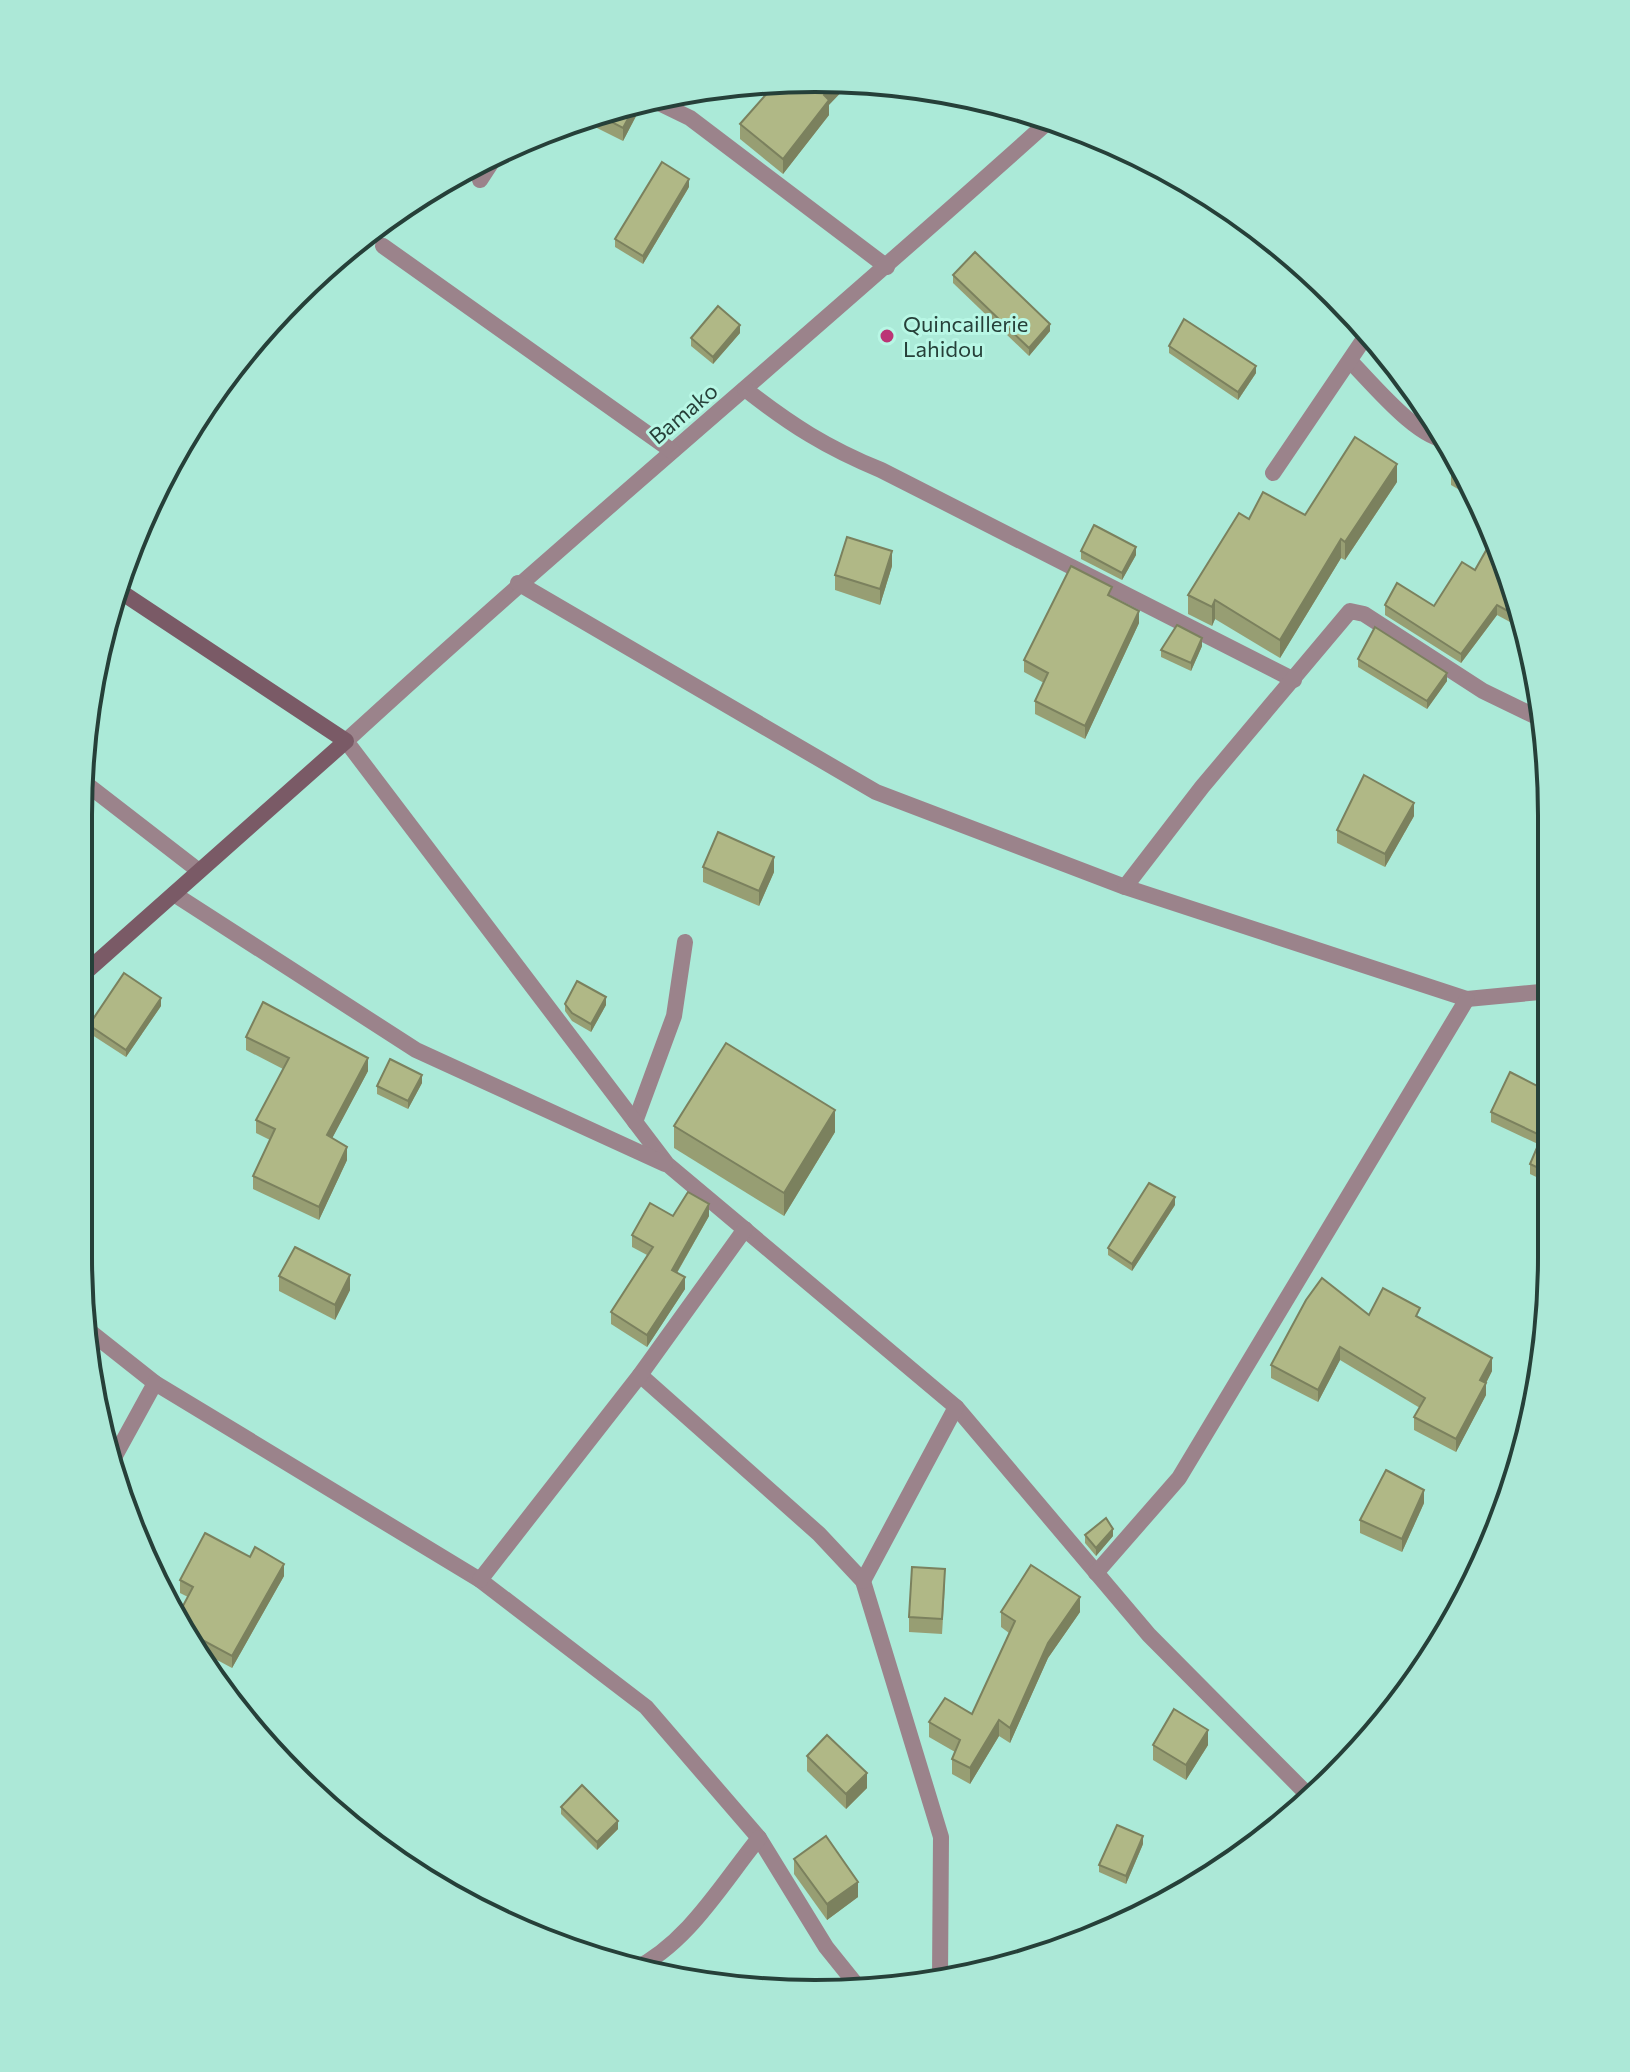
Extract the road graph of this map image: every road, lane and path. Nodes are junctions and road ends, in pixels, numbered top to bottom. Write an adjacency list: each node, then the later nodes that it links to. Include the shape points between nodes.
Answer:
1 (668, 107): 6 (street, via 690,118)
2 (1041, 128): 6 (street, Bamako)
3 (485, 172): 4 (street)
4 (480, 180)
5 (383, 246): 11 (street)
6 (887, 267): 9 (street, Bamako)
7 (1362, 342): 8 (street)
8 (1350, 361): 10 (street); 12 (street)
9 (745, 389): 11 (street, Bamako); 15 (street, via 796,430 835,451)
10 (1429, 435)
11 (672, 451): 13 (street, Bamako)
12 (1273, 473)
13 (518, 583): 17 (street, Bamako); 20 (street, via 876,792)
14 (126, 596): 17 (street)
15 (1294, 680): 16 (street, via 1350,611 1364,614 1483,691); 20 (street)
16 (1531, 714)
17 (346, 741): 19 (street); 26 (street)
18 (93, 789): 19 (street)
19 (199, 871): 21 (street)
20 (1125, 887): 25 (street)
21 (174, 894): 23 (street); 27 (street, via 416,1050)
22 (685, 942): 26 (street, via 674,1016)
23 (92, 967)
24 (1538, 992): 25 (street)
25 (1467, 999): 34 (street, via 1179,1478)
26 (635, 1122): 27 (street)
27 (667, 1164): 28 (street)
28 (745, 1229): 30 (street); 32 (street)
29 (97, 1337): 31 (street)
30 (640, 1375): 35 (street); 36 (street, via 819,1534)
31 (155, 1383): 33 (street); 35 (street)
32 (956, 1407): 34 (street); 36 (street)
33 (119, 1449)
34 (1096, 1573): 37 (street, via 1149,1635)
35 (480, 1580): 38 (street, via 646,1707)
36 (863, 1581): 40 (street, via 941,1837)
37 (1303, 1790)
38 (759, 1838): 39 (street, via 675,1944); 41 (street)
39 (652, 1961)
40 (940, 1969)
41 (851, 1978)

